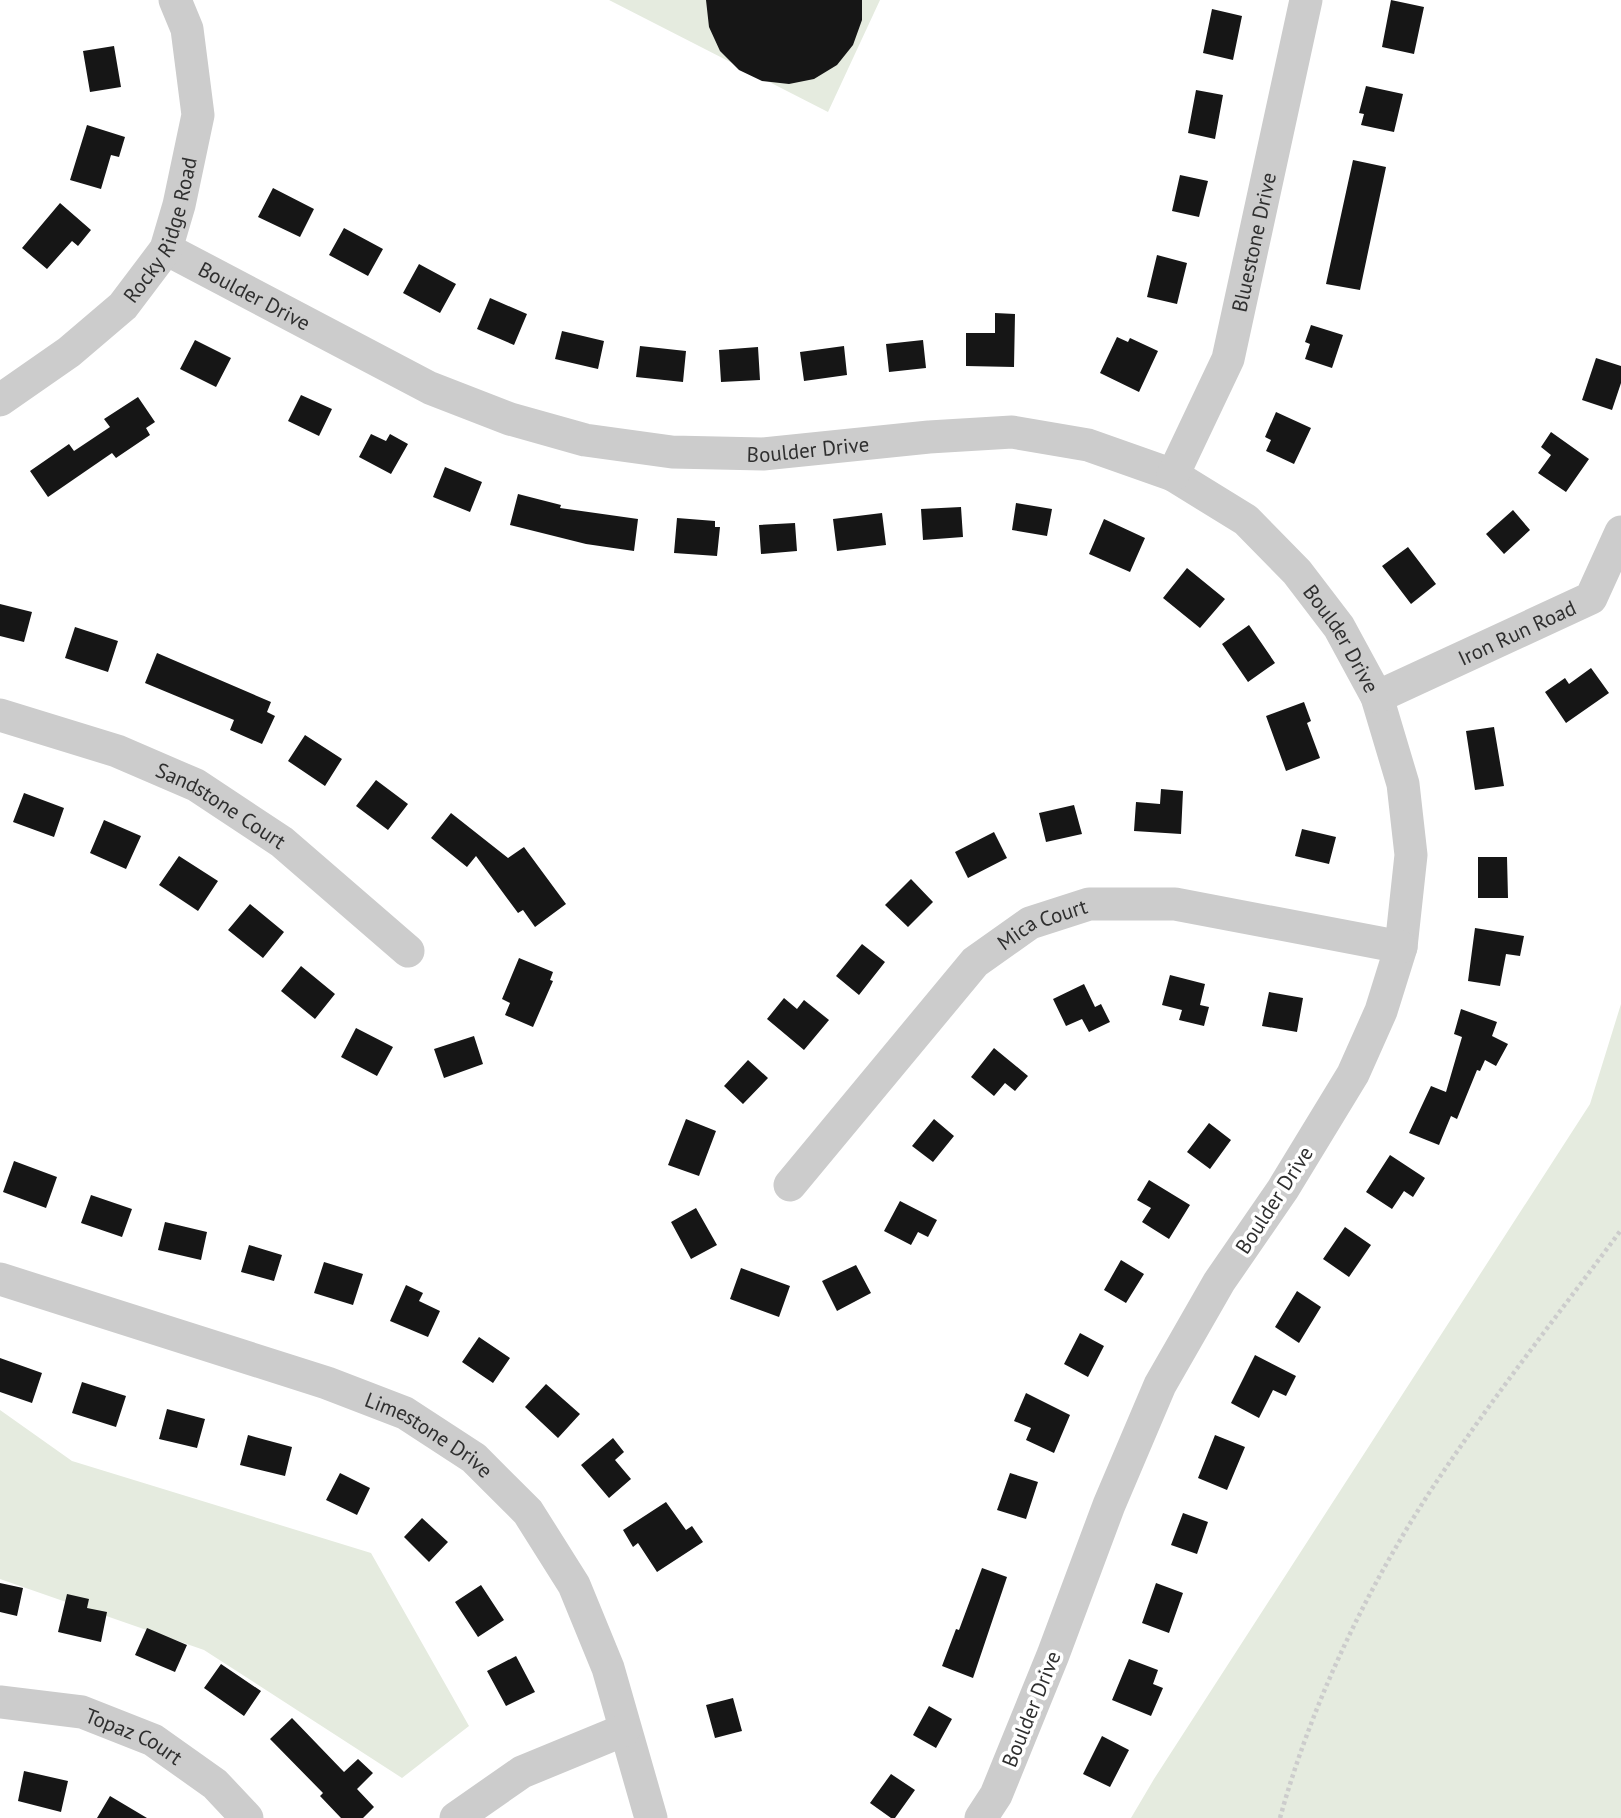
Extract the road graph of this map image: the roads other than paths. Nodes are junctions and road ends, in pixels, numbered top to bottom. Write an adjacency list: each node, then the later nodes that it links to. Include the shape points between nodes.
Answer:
1 (176, 0): 3 (street, Rocky Ridge Road, via 187,29 198,115)
2 (1306, 0): 5 (street, Bluestone Drive, via 1228,359)
3 (166, 249): 4 (street, Rocky Ridge Road, via 123,306 69,352); 5 (street, Boulder Drive, via 430,388 510,419 585,440 672,452 763,454 1012,432 1088,445)
4 (0, 400)
5 (1173, 475): 7 (street, Boulder Drive, via 1246,520 1297,572 1339,627)
6 (1621, 532): 7 (street, Iron Run Road, via 1591,598)
7 (1377, 697): 9 (street, Boulder Drive, via 1403,784 1411,855)
8 (0, 715): 10 (street, Sandstone Court, via 117,751 196,785 282,842)
9 (1401, 947): 11 (street, Mica Court, via 1175,904 1089,904 1030,923 975,962); 18 (street, Boulder Drive, via 1381,1012 1353,1074 1219,1282 1160,1385 996,1795)
10 (408, 951)
11 (790, 1185)
12 (0, 1279): 14 (street, Limestone Drive, via 327,1383 405,1413 474,1458 528,1512 574,1585 608,1668)
13 (0, 1702): 15 (street, Topaz Court, via 82,1712 153,1740 215,1784)
14 (624, 1730): 16 (street, via 522,1772); 17 (street, Limestone Drive)
15 (247, 1818)
16 (456, 1818)
17 (652, 1818)
18 (981, 1818)

